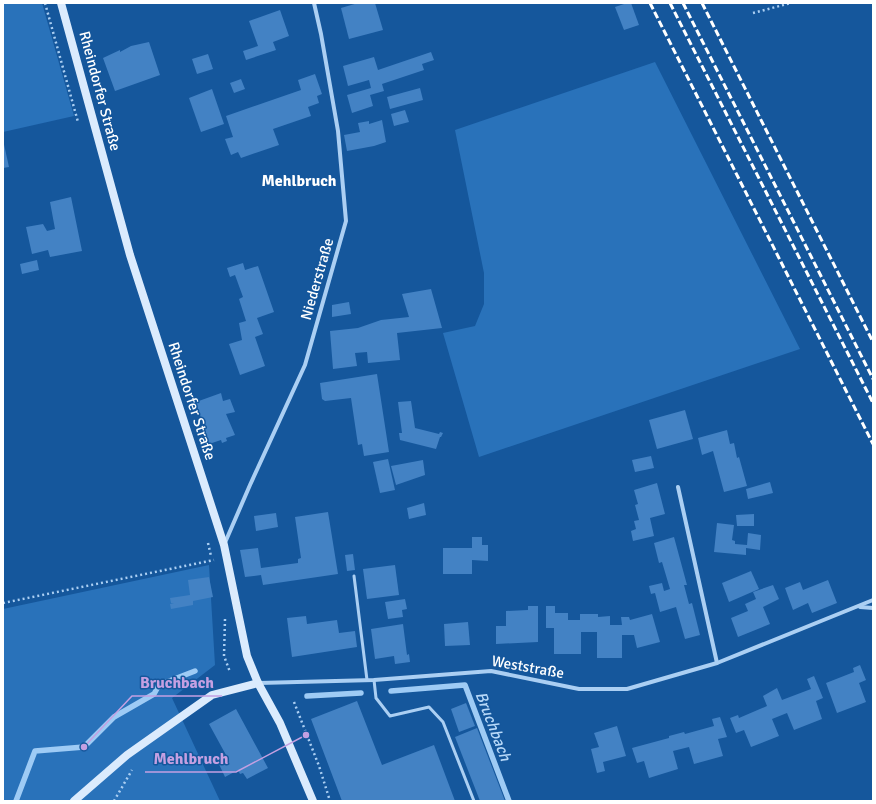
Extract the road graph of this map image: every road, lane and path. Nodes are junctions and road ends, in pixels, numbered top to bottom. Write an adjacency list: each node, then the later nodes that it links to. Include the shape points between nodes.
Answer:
1 (61, 3): 6 (main road, Rheindorfer Straße, via 130,255)
2 (314, 3): 6 (street, Niederstraße, via 338,131 346,221 305,365)
3 (791, 3): 4 (path)
4 (753, 13)
5 (678, 487): 13 (street)
6 (224, 545): 7 (main road, Rheindorfer Straße)
7 (226, 557): 10 (path); 16 (main road, Rheindorfer Straße, via 247,656)
8 (354, 576): 14 (lane)
9 (873, 600): 11 (street, Weststraße)
10 (3, 603)
11 (857, 607): 12 (street, Weststraße); 13 (street, Weststraße)
12 (873, 608)
13 (717, 663): 15 (street, Weststraße, via 627,689 579,689 491,671)
14 (367, 680): 15 (street, Weststraße); 16 (street, Weststraße)
15 (374, 680): 21 (lane, via 376,698 390,716 429,707 444,722)
16 (258, 683): 18 (main road, via 212,695 127,755); 19 (main road, Rheindorfer Straße, via 280,723)
17 (294, 702): 20 (path)
18 (74, 801)
19 (313, 801)
20 (330, 801)
21 (474, 801)

